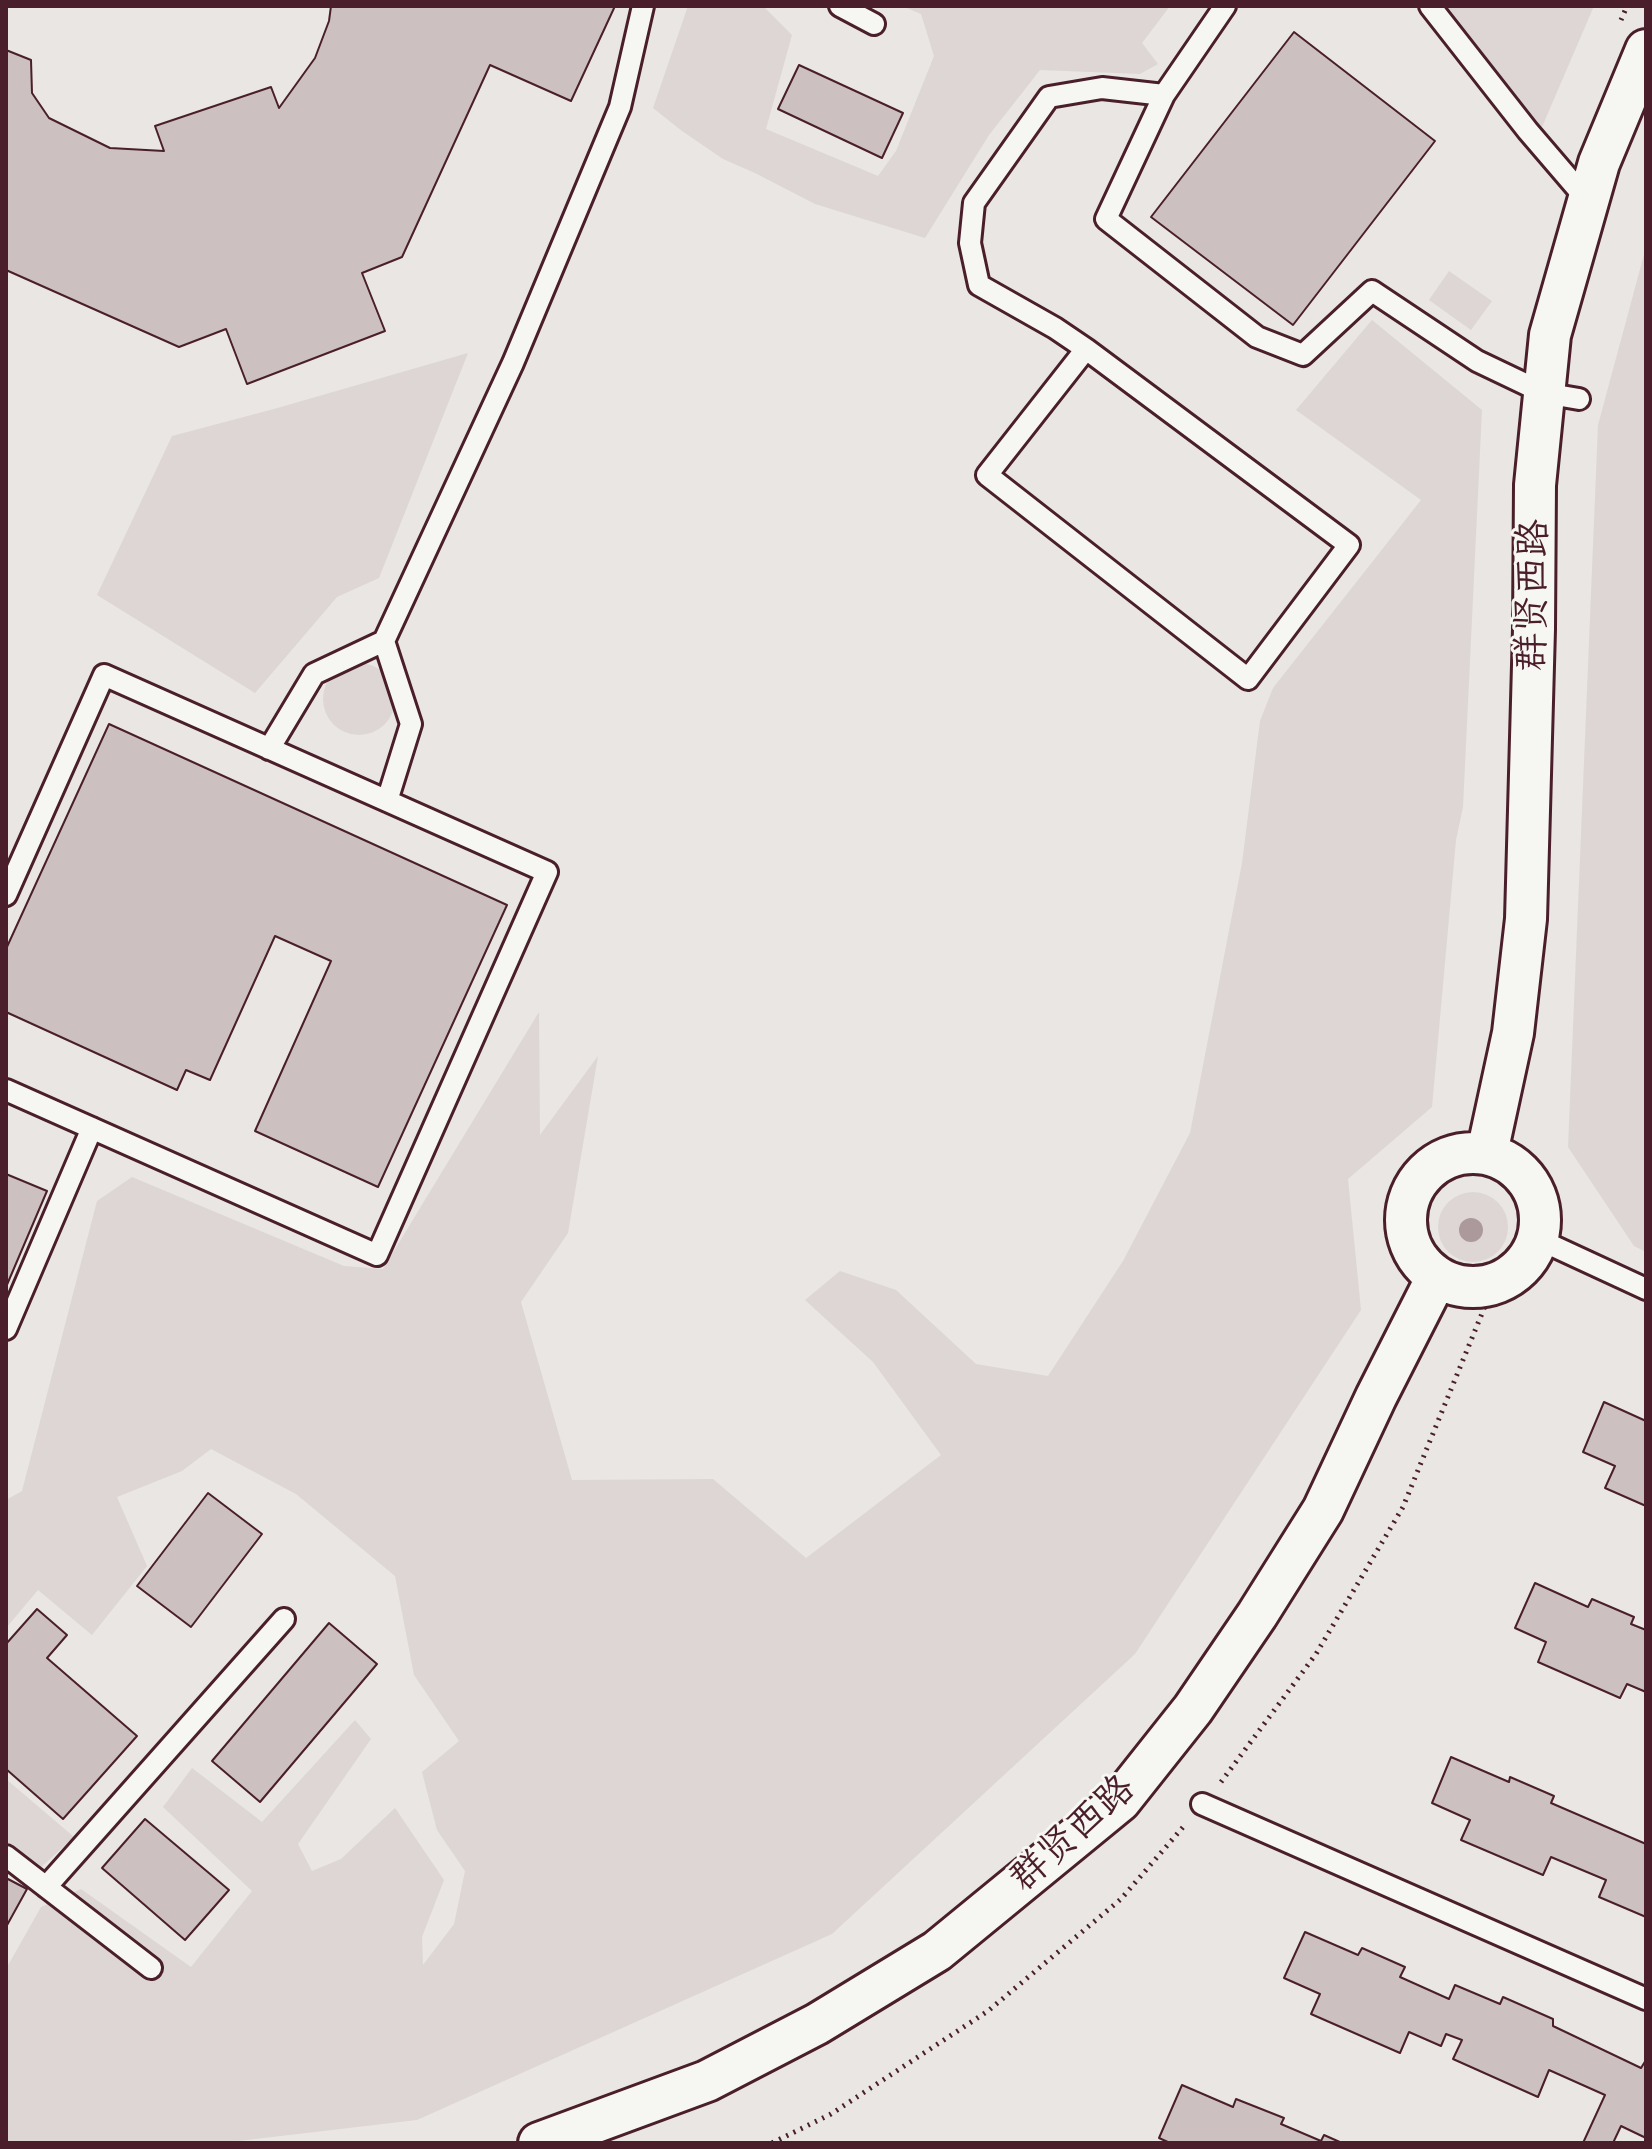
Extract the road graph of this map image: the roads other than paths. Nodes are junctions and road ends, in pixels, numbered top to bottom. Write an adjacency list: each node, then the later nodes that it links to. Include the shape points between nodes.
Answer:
1 (643, 6): 11 (lane, via 620,107 513,363)
2 (840, 6): 5 (lane)
3 (1225, 6): 7 (lane)
4 (1430, 6): 8 (lane)
5 (874, 24)
6 (1646, 50): 8 (street, 群贤西路)
7 (1164, 95): 9 (lane, via 1102,88 1049,97 974,203 970,243 979,285); 10 (lane, via 1106,219 1257,337 1303,355 1372,291 1477,361)
8 (1588, 201): 10 (street, 群贤西路, via 1550,335)
9 (1086, 349): 9 (lane, via 987,475 1248,679 1349,545)
10 (1561, 396): 17 (street, 群贤西路, via 1535,485 1526,919 1513,1033)
11 (384, 641): 12 (lane, via 314,674); 13 (lane, via 411,724)
12 (269, 749): 13 (lane); 14 (lane, via 104,675)
13 (387, 801): 16 (lane, via 547,872 377,1255)
14 (6, 895)
15 (6, 1090): 16 (lane)
16 (92, 1128): 21 (lane)
17 (1487, 1153): 18 (street, via 1508,1161 1525,1176 1541,1216); 19 (street, via 1446,1157 1428,1168 1407,1204 1410,1245)
18 (1538, 1239): 19 (street, via 1514,1274 1494,1284 1465,1287); 20 (lane)
19 (1437, 1277): 28 (street, 群贤西路, via 1323,1510 1193,1709 1120,1801 937,1951 817,2024 707,2081)
20 (1646, 1289)
21 (6, 1329)
22 (284, 1619): 25 (lane)
23 (1202, 1804): 27 (lane)
24 (6, 1856): 25 (lane)
25 (46, 1887): 26 (lane)
26 (151, 1968)
27 (1646, 1999)
28 (539, 2143)

